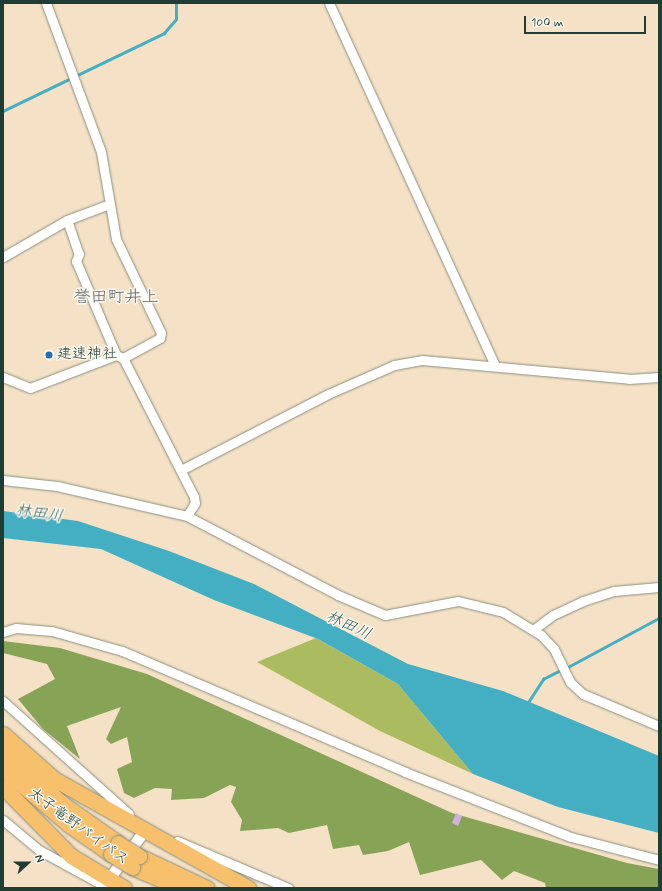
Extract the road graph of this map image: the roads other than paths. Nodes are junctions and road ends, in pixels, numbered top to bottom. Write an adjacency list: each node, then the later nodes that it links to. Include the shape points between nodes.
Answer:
1 (46, 3): 3 (street, via 101,152)
2 (329, 3): 7 (street)
3 (108, 205): 4 (street); 6 (street, via 116,239 161,333 160,338)
4 (67, 220): 5 (street); 6 (street, via 79,254 76,261)
5 (3, 257)
6 (119, 357): 8 (street, via 30,388); 10 (street)
7 (495, 366): 9 (street, via 629,379); 10 (street, via 422,360 394,366 328,394)
8 (3, 377)
9 (659, 377)
10 (181, 470): 12 (street, via 195,503)
11 (3, 480): 12 (street, via 58,486)
12 (187, 516): 14 (street, via 338,595 385,614 458,601 503,612)
13 (659, 587): 14 (street, via 614,591 583,601 553,614)
14 (533, 630): 17 (street, via 554,649 570,682 583,694)
15 (3, 632): 25 (street, via 16,628 52,631 122,651 405,772 571,837)
16 (3, 701): 23 (street, via 113,803 139,821)
17 (659, 726)
18 (3, 734): 23 (highway, via 54,779)
19 (3, 752): 24 (highway, 太子竜野バイパス)
20 (3, 769): 24 (highway, 太子竜野バイパス, via 68,824)
21 (3, 787): 27 (highway, via 71,856)
22 (3, 820): 27 (street, via 39,850)
23 (144, 831): 27 (street); 31 (highway); 32 (street, via 165,835)
24 (115, 849): 26 (highway, 太子竜野バイパス, bridge)
25 (659, 860)
26 (136, 861): 29 (highway, 太子竜野バイパス); 30 (highway, 太子竜野バイパス)
27 (106, 886): 28 (highway)
28 (124, 888)
29 (181, 888)
30 (207, 888)
31 (248, 888)
32 (288, 888)

